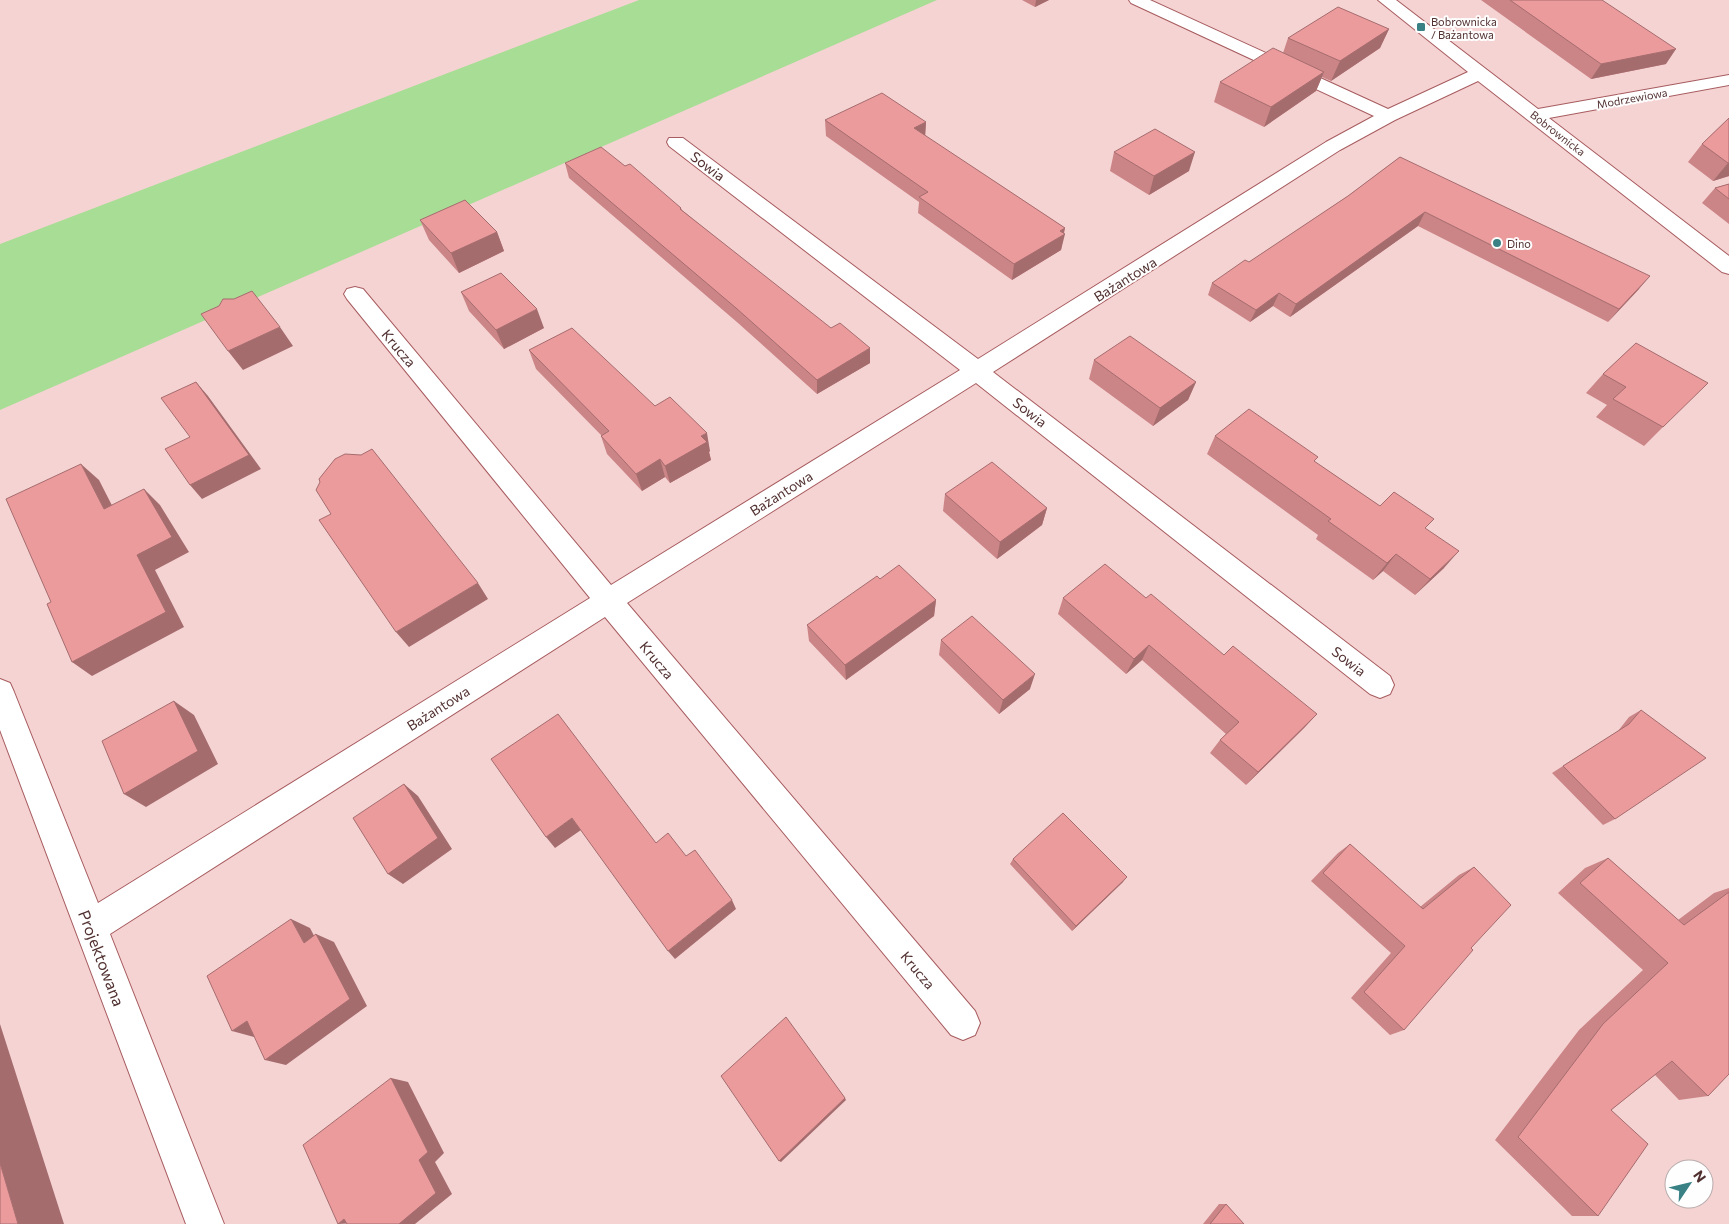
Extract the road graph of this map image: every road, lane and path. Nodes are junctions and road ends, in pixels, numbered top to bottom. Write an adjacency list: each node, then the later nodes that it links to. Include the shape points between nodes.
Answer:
1 (1137, 0): 7 (street)
2 (1386, 0): 3 (street, Bobrownicka)
3 (1480, 73): 6 (street, Bobrownicka); 7 (street, Bażantowa)
4 (1720, 82): 5 (street); 6 (street, Modrzewiowa)
5 (1729, 90)
6 (1535, 115): 9 (street, Bobrownicka)
7 (1388, 116): 11 (street, Bażantowa, via 1333,146)
8 (676, 142): 11 (street, Sowia)
9 (1729, 267)
10 (355, 294): 12 (street, Krucza)
11 (977, 371): 12 (street, Bażantowa); 13 (street, Sowia)
12 (608, 601): 15 (street, Bażantowa); 16 (street, Krucza)
13 (1380, 685)
14 (0, 692): 15 (street, Projektowana)
15 (90, 927): 17 (street, Projektowana)
16 (963, 1023)
17 (205, 1224)

